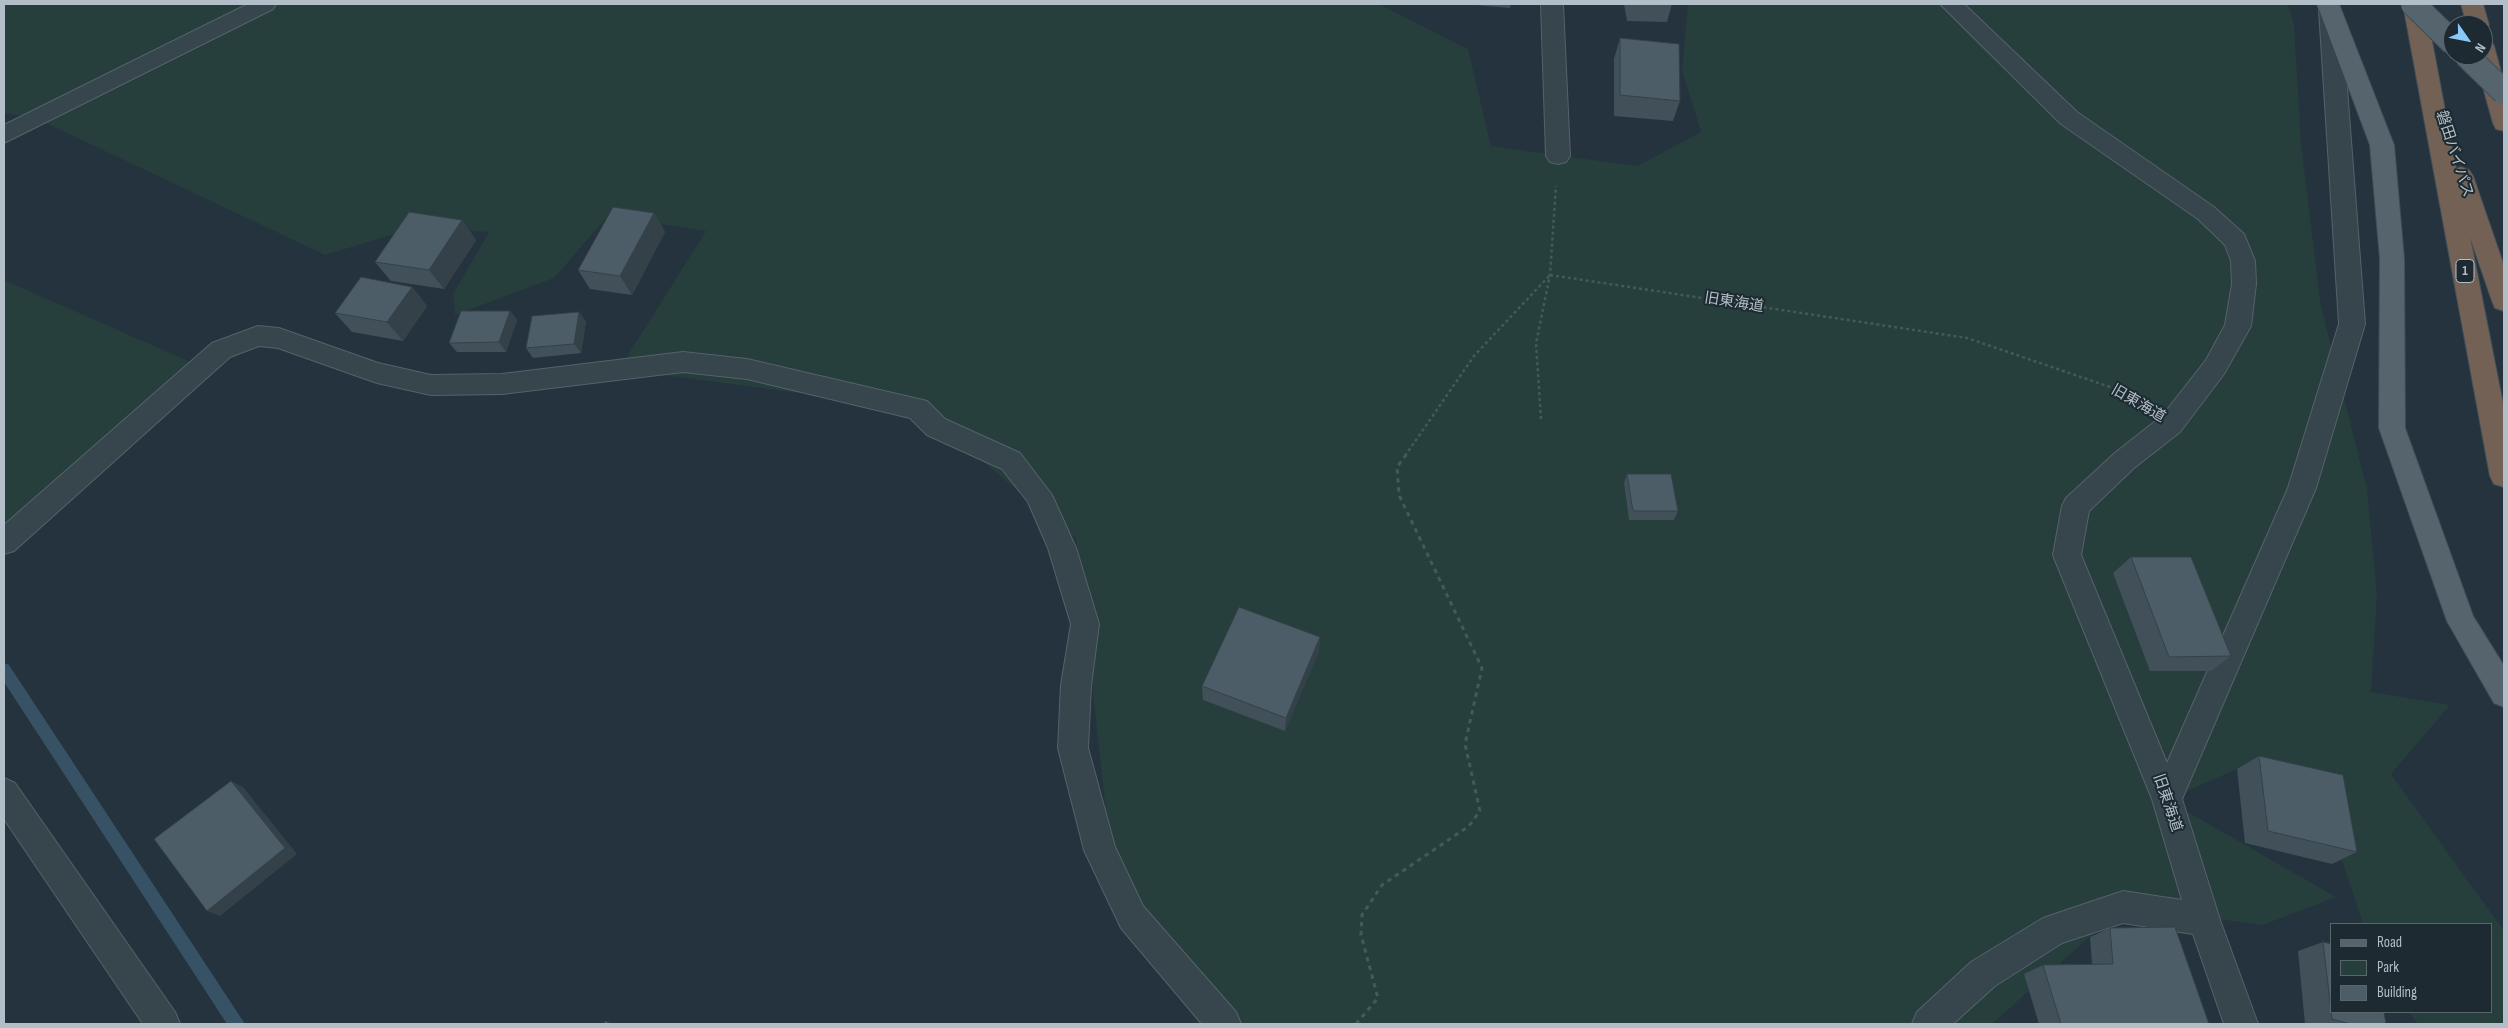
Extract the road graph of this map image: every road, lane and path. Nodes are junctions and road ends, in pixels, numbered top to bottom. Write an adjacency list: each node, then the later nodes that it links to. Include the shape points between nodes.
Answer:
1 (265, 4): 12 (street)
2 (1552, 4): 13 (street)
3 (1951, 4): 17 (street, 旧東海道, via 2069,118 2206,213 2235,240 2243,261 2244,284 2238,326 2214,366)
4 (2414, 4): 6 (main road, bridge); 9 (highway, 磐田バイパス / 1)
5 (2329, 7): 20 (main road, via 2382,145 2392,259 2392,428 2462,621); 22 (street, via 2352,324 2302,488)
6 (2443, 33)
7 (2476, 65): 10 (main road, bridge)
8 (2488, 65): 11 (highway)
9 (2425, 66): 15 (highway, 磐田バイパス / 1); 18 (highway, 1)
10 (2504, 92)
11 (2504, 122)
12 (4, 135)
13 (1558, 156): 14 (path)
14 (1550, 276): 16 (path, via 1536,343); 17 (path, 旧東海道, via 1967,338 2113,388); 26 (path, via 1474,356 1397,467 1399,495 1482,668 1465,744 1480,811 1469,826 1382,885 1362,915 1361,934 1378,998)
15 (2504, 301)
16 (1541, 419)
17 (2171, 424): 22 (street, 旧東海道, via 2125,460 2076,506 2067,555)
18 (2504, 476)
19 (4, 542): 25 (street, via 221,350 258,336 279,338 377,373 431,385 502,384 684,362 747,369 918,410 936,428 1011,461 1038,495 1062,548 1085,624 1076,685 1073,748 1100,850 1132,917)
20 (2504, 692)
21 (4, 793): 24 (street)
22 (2167, 799): 23 (street, 旧東海道)
23 (2204, 920): 27 (street, via 2124,907 2054,929 1983,974); 28 (street, 旧東海道)
24 (163, 1024)
25 (1224, 1024)
26 (1356, 1024)
27 (1929, 1024)
28 (2241, 1024)

